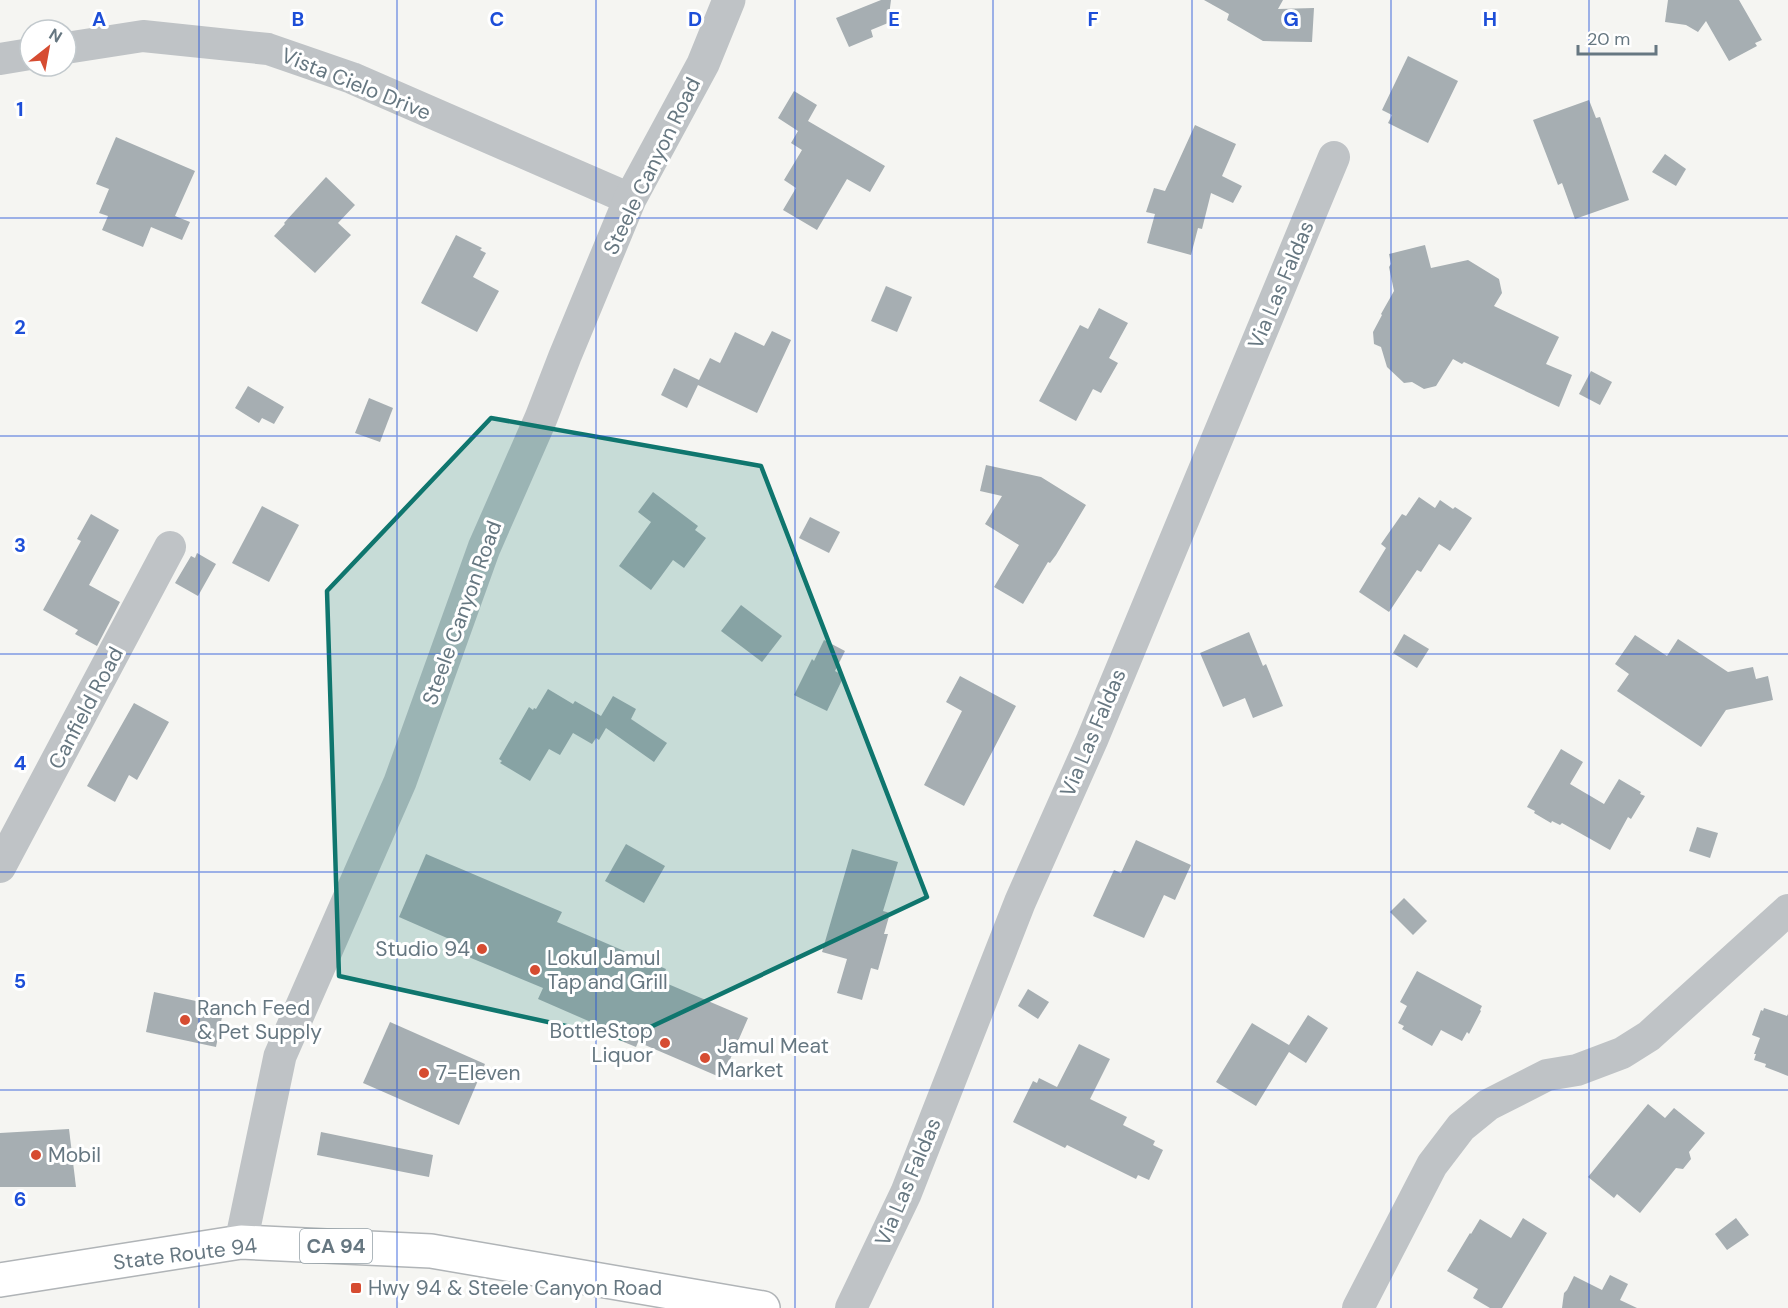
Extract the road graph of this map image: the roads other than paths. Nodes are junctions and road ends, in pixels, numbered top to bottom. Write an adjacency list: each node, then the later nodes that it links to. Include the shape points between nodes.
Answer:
1 (729, 0): 6 (street, Steele Canyon Road, via 703,64)
2 (78, 46): 6 (street, Vista Cielo Drive, via 143,36 268,49 352,78)
3 (18, 56): 4 (street)
4 (0, 59)
5 (1334, 157): 13 (street, Via Las Faldas, via 1092,740 1020,902 906,1193)
6 (630, 199): 10 (street, Steele Canyon Road, via 484,548 400,782 280,1056)
7 (170, 547): 8 (street, Canfield Road)
8 (0, 867)
9 (1788, 910): 14 (street, via 1649,1036 1622,1053 1577,1070 1548,1075 1488,1105 1461,1127 1432,1165)
10 (241, 1242): 11 (highway, State Route 94 / CA 94); 12 (highway, State Route 94 / CA 94, via 431,1251)
11 (0, 1280)
12 (763, 1308)
13 (851, 1308)
14 (1358, 1308)

